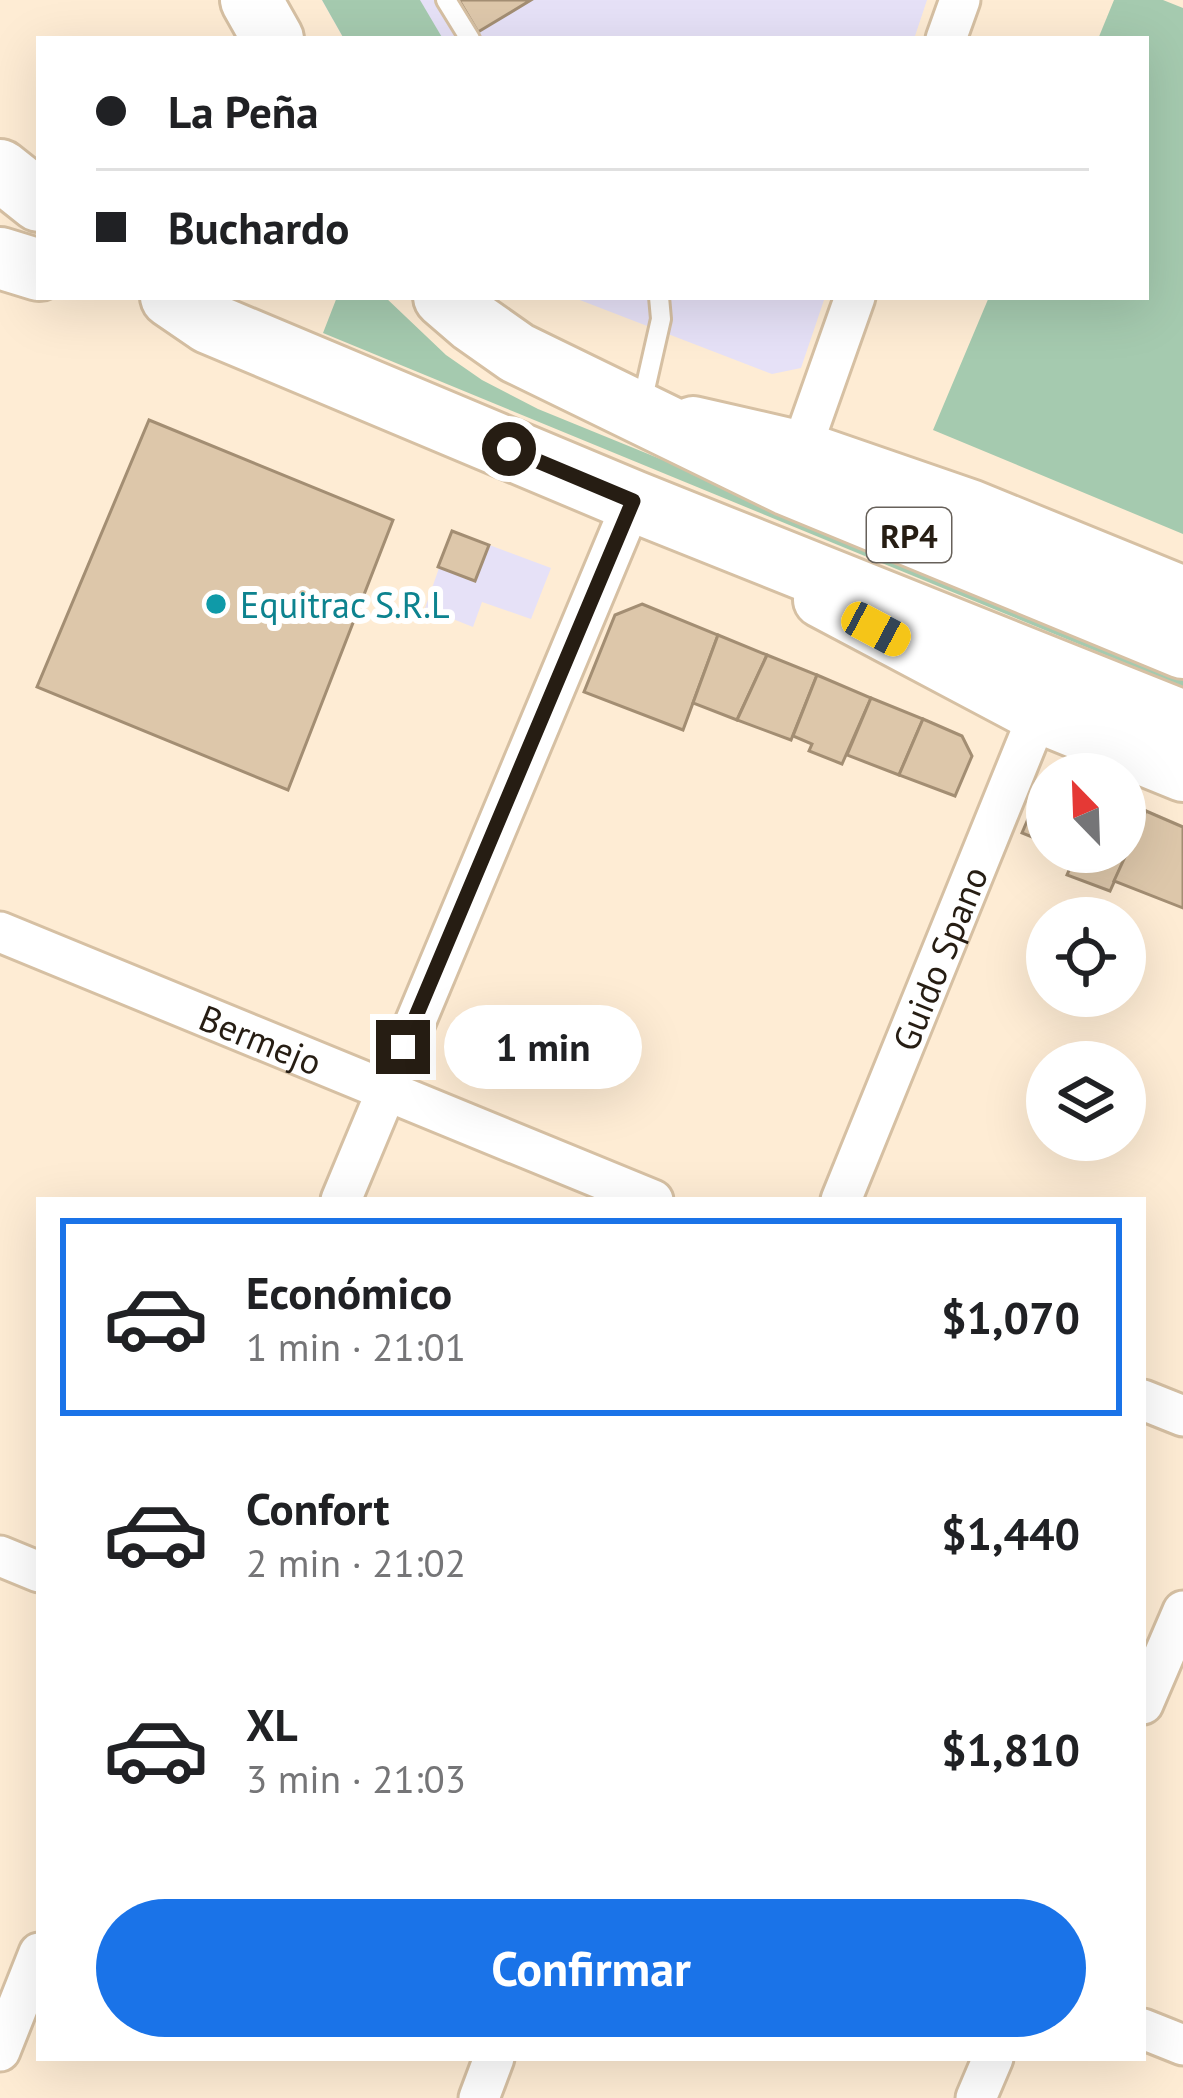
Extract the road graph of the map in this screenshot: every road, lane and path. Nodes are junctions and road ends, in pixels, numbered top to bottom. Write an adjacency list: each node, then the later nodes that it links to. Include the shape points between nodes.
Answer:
1 (250, 0): 4 (main road)
2 (446, 0): 5 (lane)
3 (960, 0): 6 (street)
4 (271, 36)
5 (468, 36)
6 (947, 36)
7 (0, 170): 8 (main road)
8 (36, 199)
9 (0, 258): 10 (main road)
10 (36, 269)
11 (139, 300): 15 (main road)
12 (447, 300): 16 (main road, RP4, via 517,352)
13 (659, 300): 16 (lane)
14 (854, 300): 17 (street)
15 (190, 310): 18 (main road, RP4)
16 (640, 411): 17 (main road, RP4)
17 (795, 467): 19 (street, via 970,507); 20 (main road, RP4)
18 (633, 501): 21 (street); 22 (main road, RP4); 25 (street)
19 (1183, 594)
20 (1183, 648)
21 (1038, 715): 23 (street); 28 (street, Guido Spano)
22 (1183, 722)
23 (1183, 774)
24 (0, 932): 25 (street, Bermejo)
25 (385, 1089): 26 (street); 27 (street, Bermejo)
26 (342, 1197)
27 (646, 1197)
28 (842, 1197)
29 (1146, 1401): 30 (street)
30 (1183, 1416)
31 (0, 1556): 32 (street)
32 (36, 1571)
33 (1183, 1611): 34 (street)
34 (1146, 1697)
35 (36, 1960): 38 (street)
36 (1146, 2030): 37 (street)
37 (1183, 2045)
38 (0, 2050)
39 (493, 2061): 41 (street)
40 (992, 2061): 42 (street)
41 (479, 2098)
42 (976, 2098)

